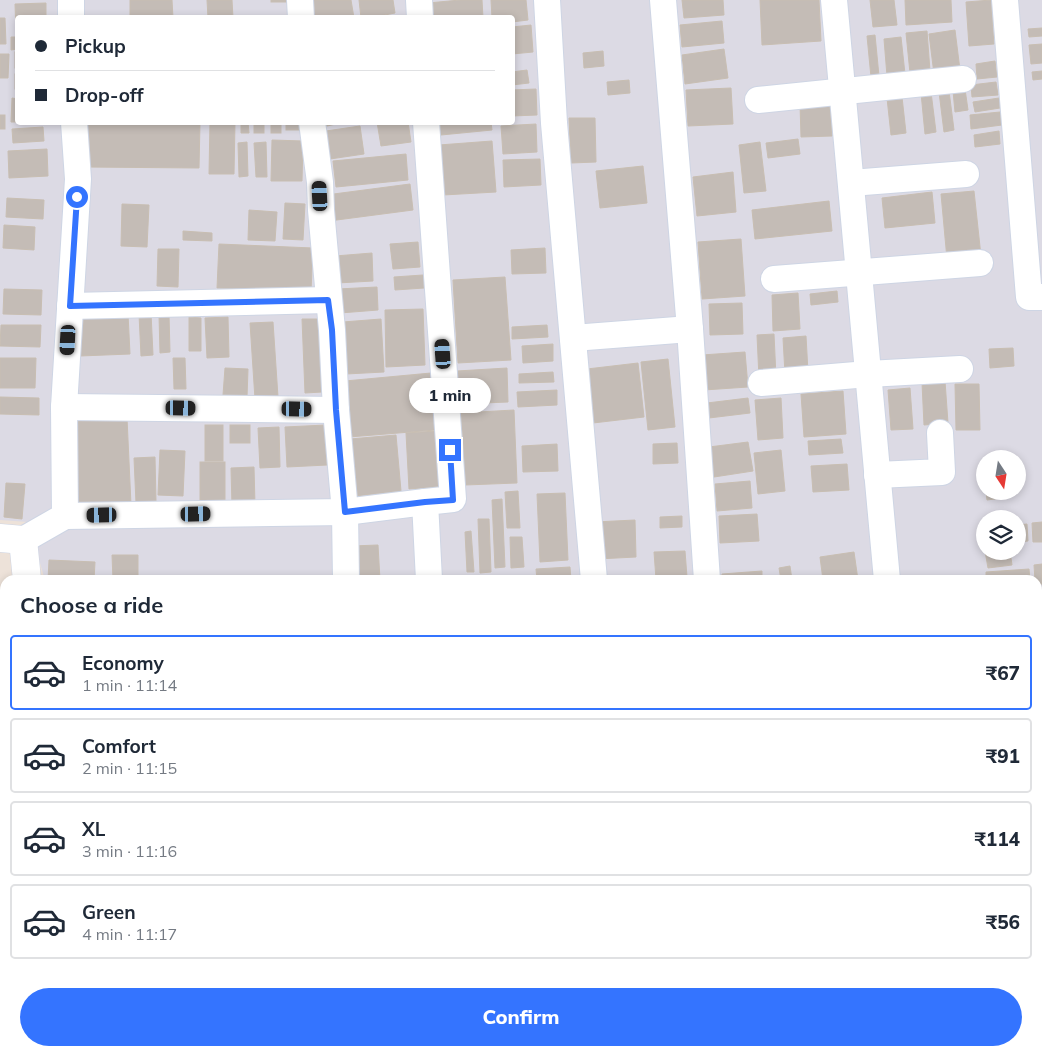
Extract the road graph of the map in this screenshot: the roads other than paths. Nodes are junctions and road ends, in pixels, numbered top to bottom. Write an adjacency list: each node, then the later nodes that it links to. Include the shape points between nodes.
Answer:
1 (71, 0): 8 (street)
2 (300, 0): 9 (street)
3 (418, 0): 10 (street)
4 (547, 0): 26 (street)
5 (663, 0): 25 (street)
6 (834, 0): 12 (street)
7 (1005, 0): 22 (street, via 1029,297)
8 (71, 15)
9 (301, 15)
10 (420, 15)
11 (963, 79): 12 (street)
12 (843, 92): 13 (street); 18 (street)
13 (758, 100)
14 (74, 125): 24 (street, via 78,179)
15 (312, 125): 23 (street, via 320,182)
16 (426, 125): 34 (street, via 453,500)
17 (966, 174): 18 (street)
18 (851, 183): 20 (street)
19 (980, 263): 20 (street)
20 (859, 272): 21 (street); 28 (street)
21 (774, 280)
22 (1042, 297)
23 (328, 300): 24 (street); 31 (street)
24 (70, 306): 30 (street)
25 (690, 329): 26 (street); 42 (street)
26 (573, 338): 41 (street)
27 (960, 369): 28 (street)
28 (868, 374): 29 (street); 33 (street)
29 (761, 383)
30 (64, 407): 31 (street); 36 (street)
31 (336, 410): 35 (street)
32 (940, 433): 33 (street, via 942,472)
33 (877, 474): 43 (street)
34 (425, 502): 35 (street); 40 (street)
35 (345, 512): 36 (street); 39 (street)
36 (65, 516): 37 (street)
37 (12, 539): 38 (street)
38 (25, 575)
39 (346, 575)
40 (429, 575)
41 (594, 575)
42 (707, 575)
43 (887, 575)

